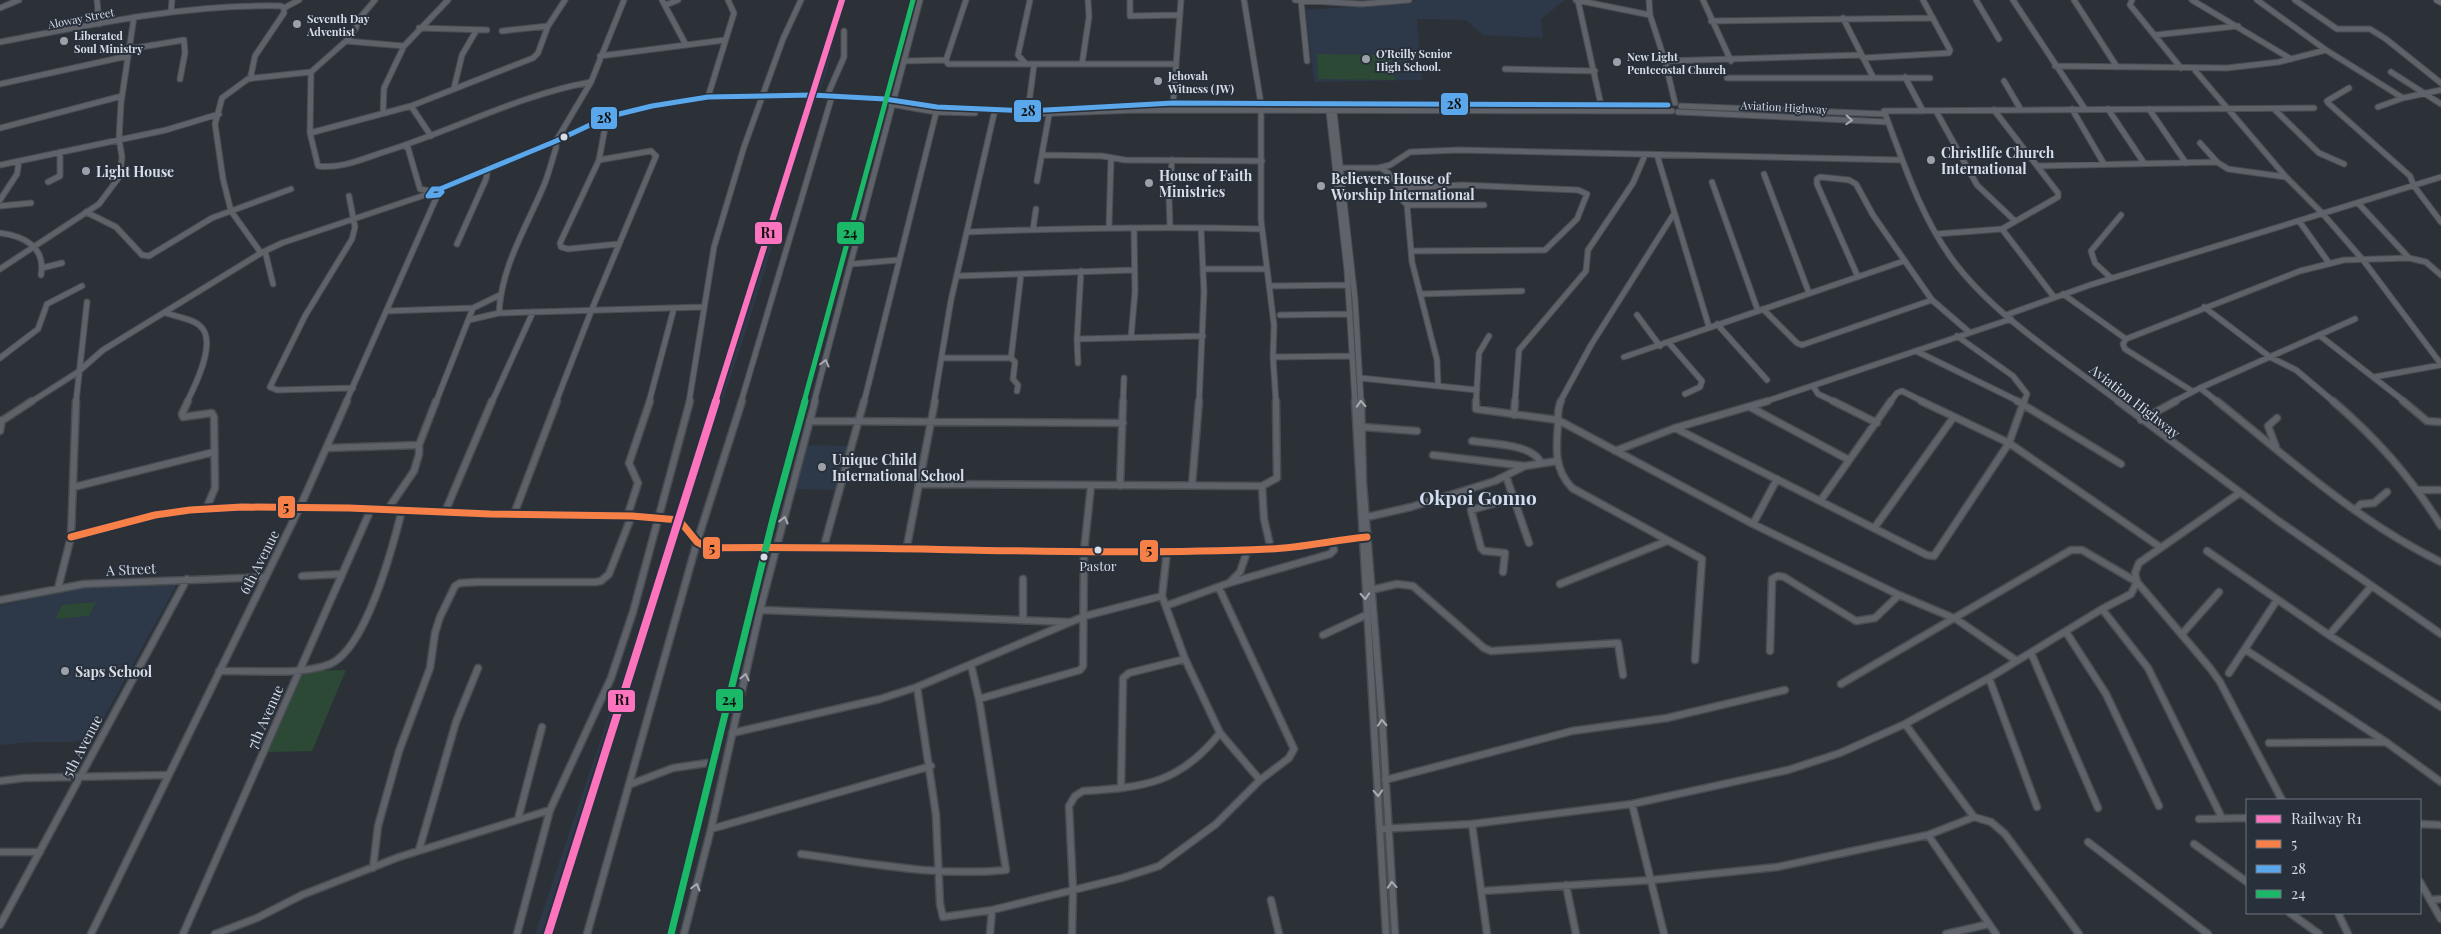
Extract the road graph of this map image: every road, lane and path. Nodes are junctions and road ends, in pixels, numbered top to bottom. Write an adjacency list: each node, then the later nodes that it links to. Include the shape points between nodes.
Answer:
1 (19, 0): 40 (street)
2 (97, 0): 49 (street)
3 (172, 0): 42 (street)
4 (299, 0): 41 (street)
5 (375, 0): 59 (street)
6 (448, 0): 52 (street)
7 (565, 0): 50 (street)
8 (624, 0): 67 (street)
9 (662, 0): 39 (street)
10 (678, 0): 39 (street)
11 (728, 0): 60 (street, via 734,13)
12 (800, 0): 102 (street)
13 (913, 0): 105 (street)
14 (920, 0): 71 (street)
15 (966, 0): 70 (street)
16 (1030, 0): 75 (street, via 1018,55)
17 (1088, 0): 77 (street, via 1089,17)
18 (1130, 0): 43 (street, via 1130,16)
19 (1181, 0): 43 (street)
20 (1244, 0): 109 (street, via 1247,31 1258,74)
21 (1295, 0): 35 (street)
22 (1409, 0): 36 (street)
23 (1577, 0): 44 (street); 84 (street)
24 (1649, 0): 44 (street)
25 (1703, 0): 48 (street)
26 (1923, 0): 47 (street)
27 (1976, 0): 58 (street)
28 (2013, 0): 79 (street)
29 (2074, 0): 80 (street)
30 (2132, 0): 57 (street, via 2130,5)
31 (2192, 0): 51 (street)
32 (2257, 0): 65 (street)
33 (2295, 0): 95 (street, via 2337,29 2370,29)
34 (2437, 0): 38 (main road)
35 (1301, 1): 37 (street); 72 (street)
36 (1396, 1): 37 (street)
37 (1333, 2)
38 (2441, 2)
39 (666, 5): 62 (street)
40 (0, 8)
41 (284, 8): 42 (street, Aloway Street, via 233,5); 89 (street, via 284,13 255,56 250,70)
42 (171, 10): 45 (street, Aloway Street)
43 (1179, 15): 78 (street)
44 (1650, 15): 73 (street)
45 (134, 17): 49 (street, Aloway Street); 64 (street)
46 (1843, 18): 47 (street); 48 (street); 68 (street)
47 (1933, 18): 68 (street, via 1949,53)
48 (1711, 20): 74 (street)
49 (99, 24): 61 (street, Aloway Street)
50 (548, 26): 55 (street); 97 (street, via 533,58)
51 (2238, 26): 57 (street); 69 (street)
52 (419, 28): 54 (street); 63 (street)
53 (487, 30): 54 (street)
54 (476, 31): 97 (street, via 462,55)
55 (502, 31)
56 (844, 31): 103 (street, via 846,48)
57 (2155, 35): 81 (street)
58 (1999, 39)
59 (346, 40): 63 (street); 85 (street)
60 (725, 40): 62 (street); 104 (street)
61 (0, 42)
62 (686, 45): 67 (street)
63 (404, 46): 136 (street, via 384,88)
64 (130, 48): 66 (street); 92 (street, via 184,40)
65 (2326, 50): 69 (street); 106 (street)
66 (128, 56): 96 (street); 101 (street)
67 (600, 56): 94 (street)
68 (1862, 57): 74 (street); 87 (street)
69 (2291, 59): 82 (street, via 2258,65)
70 (946, 60): 71 (street); 75 (street, via 952,65)
71 (904, 61): 113 (street)
72 (1307, 61)
73 (1665, 61): 74 (street); 108 (street)
74 (1731, 61)
75 (1027, 64): 76 (street)
76 (1034, 64): 77 (street); 131 (street)
77 (1082, 64): 78 (street)
78 (1175, 64): 107 (street)
79 (2055, 66): 80 (street); 124 (street)
80 (2117, 67): 81 (street)
81 (2180, 68): 82 (street)
82 (2193, 68): 118 (street)
83 (1505, 69): 84 (street)
84 (1595, 71): 111 (street)
85 (311, 72): 89 (street); 145 (street)
86 (2391, 72): 100 (street)
87 (1873, 77): 88 (street); 90 (street)
88 (1905, 77): 91 (street); 134 (street)
89 (254, 78): 139 (street, via 222,98)
90 (1727, 78)
91 (1930, 78)
92 (180, 79)
93 (2004, 81): 130 (street)
94 (591, 82): 146 (street, via 567,85 493,110); 148 (street)
95 (2441, 83)
96 (0, 84)
97 (454, 88): 116 (street)
98 (2349, 88): 173 (street, via 2328,103)
99 (2441, 90): 100 (street)
100 (2423, 93): 106 (street); 112 (street)
101 (122, 96): 144 (street); 147 (street)
102 (764, 96): 103 (street); 104 (street); 248 (street, via 744,147 716,241)
103 (830, 96): 105 (street); 362 (street, via 768,318)
104 (708, 97): 142 (street)
105 (886, 97): 113 (street); 117 (street)
106 (2403, 98): 120 (street)
107 (1173, 103): 109 (street); 128 (street); 131 (street)
108 (1675, 103): 115 (street); 122 (street)
109 (1260, 104): 114 (street)
110 (1347, 104): 111 (street); 114 (street); 137 (street)
111 (1601, 104): 115 (street)
112 (2441, 104)
113 (893, 105): 117 (street); 121 (street); 223 (street)
114 (1323, 105): 137 (street)
115 (1668, 105): 133 (street)
116 (411, 106): 136 (street); 146 (street)
117 (883, 106): 364 (street)
118 (2226, 108): 126 (street); 127 (street); 172 (street)
119 (2314, 108): 127 (street)
120 (2378, 108)
121 (936, 109): 131 (street); 140 (street); 218 (street)
122 (1680, 109): 133 (street); 138 (street, Aviation Highway); 143 (street, Aviation Highway, one-way to 143)
123 (2072, 109): 124 (street); 130 (street); 164 (street)
124 (2085, 109): 125 (street)
125 (2108, 109): 126 (street); 162 (street)
126 (2149, 109): 163 (street)
127 (2274, 109): 165 (street, via 2319,153)
128 (1172, 110): 132 (street); 141 (street)
129 (1994, 110): 130 (street); 135 (street); 167 (street)
130 (2021, 110)
131 (1028, 111)
132 (1261, 111): 137 (street); 160 (street)
133 (1672, 111): 137 (street)
134 (1923, 111): 135 (street); 138 (street)
135 (1936, 111): 199 (street, via 1977,185)
136 (383, 112): 145 (street)
137 (1332, 112): 169 (street)
138 (1884, 112): 143 (street, Aviation Highway)
139 (219, 114): 147 (street, via 166,130); 193 (street, via 216,124)
140 (994, 114): 141 (street); 209 (street)
141 (1049, 115): 154 (street)
142 (607, 117): 148 (street); 156 (street)
143 (1888, 122): 158 (street, Aviation Highway)
144 (0, 128)
145 (310, 133): 150 (street, via 318,166 324,168 334,168)
146 (431, 136): 150 (street)
147 (119, 139): 151 (street); 194 (street, via 122,157 120,176 99,204)
148 (556, 141): 168 (street); 244 (street, via 548,176 519,237)
149 (2200, 143): 161 (street)
150 (404, 146): 183 (street, via 408,148 420,189)
151 (60, 152): 159 (street); 177 (street, via 60,176)
152 (1645, 155): 153 (street); 170 (street, via 1528,151 1410,152); 301 (street, via 1633,183 1588,250 1586,271 1519,350)
153 (1657, 155): 158 (street); 196 (street)
154 (1043, 156): 155 (street); 175 (street)
155 (1111, 158): 157 (street); 202 (street)
156 (599, 160): 213 (street, via 560,243 561,247 568,249); 213 (street, via 652,151 656,156)
157 (1172, 160): 160 (street); 203 (street)
158 (1902, 160): 211 (street, Aviation Highway)
159 (19, 161): 166 (street); 186 (street, via 17,174)
160 (1262, 161): 207 (street)
161 (2217, 162): 163 (street); 172 (street, via 2237,172)
162 (2144, 163): 163 (street); 164 (street)
163 (2186, 163)
164 (2104, 164): 167 (street)
165 (2344, 164)
166 (0, 165)
167 (2037, 166): 199 (street, via 2058,195)
168 (488, 168): 182 (street); 212 (street)
169 (1338, 168): 170 (street); 237 (street); 289 (street, via 1351,256)
170 (1381, 168): 180 (street, via 1393,177)
171 (1764, 174): 242 (street)
172 (2286, 176): 195 (street)
173 (2410, 176): 176 (street); 179 (street)
174 (2441, 178): 176 (street)
175 (1038, 181)
176 (2427, 181): 179 (street)
177 (48, 182)
178 (1712, 182): 253 (street)
179 (2414, 186): 187 (street); 201 (street)
180 (1396, 188): 189 (street, via 1401,201); 215 (street, via 1463,185 1578,190 1587,194 1585,209 1579,218 1545,250)
181 (291, 189): 193 (street)
182 (440, 189): 183 (street); 185 (street, 6th Avenue, via 441,194)
183 (429, 192): 185 (street, via 430,197); 198 (street)
184 (349, 196): 198 (street)
185 (437, 196): 254 (street, 6th Avenue)
186 (0, 200)
187 (2358, 202): 195 (street); 217 (street)
188 (31, 203): 191 (street)
189 (1407, 205): 190 (street); 215 (street)
190 (1484, 205)
191 (0, 206)
192 (1036, 209): 205 (street)
193 (231, 211): 194 (street, via 212,218 154,254 145,256 116,227); 216 (street)
194 (86, 212): 214 (street)
195 (2323, 214): 200 (street); 219 (street)
196 (1673, 215): 265 (street); 304 (street, via 1591,345 1556,412)
197 (2121, 215): 235 (street, via 2091,251 2095,263)
198 (352, 219): 216 (street); 293 (street, via 355,227 352,239 305,316 270,387 277,390)
199 (2015, 221): 208 (street)
200 (2299, 221): 222 (street); 235 (street)
201 (2441, 222)
202 (1109, 227): 205 (street); 206 (street)
203 (1170, 227): 204 (street); 206 (street)
204 (1201, 228): 207 (street); 226 (street)
205 (1033, 229): 209 (street)
206 (1134, 229): 227 (street)
207 (1262, 229): 228 (street)
208 (2002, 229): 211 (street); 245 (street)
209 (967, 232): 233 (street)
210 (0, 233): 214 (street, via 12,235)
211 (1936, 234): 261 (street, Aviation Highway, via 1966,276)
212 (457, 244)
213 (618, 244): 252 (street)
214 (35, 247): 224 (street, via 42,260); 225 (street)
215 (1412, 251): 241 (street)
216 (263, 252): 236 (street); 256 (street)
217 (2409, 258): 219 (street); 232 (street, via 2426,262)
218 (898, 260): 223 (street); 308 (street)
219 (2364, 260): 222 (street); 285 (street)
220 (1904, 261): 234 (street); 234 (street, via 1872,215 1856,184 1849,180 1820,177 1817,184); 246 (street)
221 (62, 263): 224 (street)
222 (2329, 263): 249 (street, via 2300,270)
223 (852, 264): 307 (street, one-way to 223)
224 (42, 268): 231 (street)
225 (0, 269)
226 (1205, 269): 228 (street); 269 (street)
227 (1133, 270): 229 (street); 268 (street, via 1135,292)
228 (1267, 270): 239 (street)
229 (1082, 272): 230 (street); 272 (street)
230 (1021, 274): 233 (street); 283 (street)
231 (41, 275)
232 (2441, 275)
233 (957, 276): 282 (street, via 950,300)
234 (1858, 277): 242 (street)
235 (2111, 278): 243 (street)
236 (273, 284)
237 (1348, 285): 239 (street); 258 (street)
238 (82, 286): 281 (street, via 47,304 38,329)
239 (1269, 286): 278 (street, via 1274,325)
240 (1522, 291): 241 (street)
241 (1421, 294): 291 (street, via 1437,360)
242 (1809, 294): 253 (street)
243 (2063, 294): 245 (street); 273 (street)
244 (500, 295): 250 (street); 257 (street)
245 (2054, 297): 261 (street)
246 (1932, 300): 253 (street, via 1802,345); 266 (street)
247 (87, 302): 286 (street)
248 (704, 306): 251 (street); 354 (street, via 690,400)
249 (2204, 307): 273 (street); 280 (street)
250 (473, 308): 254 (street); 263 (street)
251 (674, 308): 252 (street); 352 (street, via 655,386 629,463 638,483 629,511)
252 (592, 309): 255 (street); 351 (street)
253 (1761, 310): 264 (street)
254 (387, 311): 293 (street, 6th Avenue)
255 (534, 312): 257 (street); 350 (street)
256 (166, 313): 286 (street, via 103,350); 323 (street, via 201,326 207,335 207,350 182,414 183,417 212,413)
257 (499, 313): 263 (street)
258 (1350, 314): 259 (street); 277 (street)
259 (1280, 315)
260 (1637, 315): 275 (street)
261 (2008, 317): 266 (street); 305 (street, Aviation Highway)
262 (2355, 319): 267 (street)
263 (469, 320): 319 (street)
264 (1717, 324): 265 (street); 290 (street)
265 (1709, 327): 274 (street)
266 (1969, 332): 271 (street)
267 (2318, 335): 280 (street); 287 (street)
268 (1131, 336): 269 (street); 272 (street)
269 (1203, 336): 333 (street)
270 (1489, 336): 295 (street, via 1478,353)
271 (1957, 336): 276 (street); 299 (street, via 2013,376 2027,394)
272 (1077, 339): 284 (street)
273 (2126, 339): 297 (street, via 2125,349)
274 (1669, 343): 275 (street); 298 (street, via 1702,381 1700,387)
275 (1660, 346): 279 (street)
276 (1916, 351): 292 (street); 299 (street)
277 (1352, 356): 278 (street); 359 (street)
278 (1273, 357): 336 (street, via 1279,471 1277,478)
279 (1624, 357)
280 (2270, 357): 294 (street); 338 (street, via 2296,370 2362,425)
281 (0, 358)
282 (943, 358): 283 (street); 309 (street)
283 (1011, 358): 296 (street, via 1015,362 1013,379 1018,385)
284 (1078, 363)
285 (2441, 365): 287 (street)
286 (78, 372): 306 (street); 337 (street, via 72,458)
287 (2374, 377): 312 (street, via 2427,421)
288 (1124, 378): 310 (street)
289 (1360, 378): 291 (street); 313 (street, one-way to 289)
290 (1767, 380)
291 (1438, 385): 295 (street)
292 (1813, 386): 300 (street); 311 (street, via 1818,394)
293 (353, 388): 320 (street, 6th Avenue)
294 (2200, 388): 297 (street); 321 (street)
295 (1477, 390): 301 (street, via 1476,409)
296 (1017, 391)
297 (2192, 391): 305 (street)
298 (1685, 394)
299 (2023, 404): 318 (street); 328 (street)
300 (1750, 407): 314 (street); 325 (street)
301 (1514, 414): 304 (street)
302 (1953, 418): 311 (street, via 1902,391 1897,393); 318 (street); 357 (street)
303 (2277, 418): 321 (street, via 2268,426)
304 (1558, 420): 322 (street); 326 (street, via 1554,439)
305 (2141, 420): 341 (street, Aviation Highway)
306 (1, 421): 315 (street)
307 (809, 421): 308 (street); 365 (street, one-way to 307)
308 (858, 422): 309 (street); 366 (street)
309 (931, 422): 310 (street); 332 (street)
310 (1123, 423): 335 (street)
311 (1877, 423): 325 (street)
312 (2438, 423)
313 (1362, 427): 316 (street); 353 (street)
314 (1676, 428): 322 (street); 331 (street)
315 (0, 431)
316 (1417, 431)
317 (1472, 441): 327 (street, via 1530,450)
318 (2009, 444): 357 (street, via 1934,556); 368 (street)
319 (419, 445): 320 (street); 347 (street, via 420,453 413,472)
320 (327, 448): 344 (street, 6th Avenue)
321 (2277, 449): 349 (street)
322 (1615, 450): 355 (street)
323 (214, 452): 337 (street); 345 (street, via 215,488)
324 (1433, 455): 329 (street)
325 (1849, 460): 343 (street)
326 (1557, 461): 327 (street); 361 (street, via 1564,481 1572,488)
327 (1541, 463): 329 (street)
328 (2121, 464)
329 (1525, 466): 330 (street)
330 (1506, 476): 342 (street); 353 (street, via 1411,507)
331 (1777, 479): 343 (street); 355 (street)
332 (919, 484): 334 (street); 367 (street)
333 (1192, 485): 335 (street); 336 (street)
334 (1091, 486): 335 (street); 371 (street)
335 (1120, 486)
336 (1262, 486): 370 (street, via 1264,519)
337 (74, 487): 358 (street)
338 (2419, 490): 339 (street); 356 (street)
339 (2441, 490)
340 (2387, 492): 349 (street, via 2374,503 2361,504)
341 (2238, 494): 368 (street); 386 (street, Aviation Highway)
342 (1513, 498): 363 (street); 375 (street, via 1471,510 1484,551 1505,553)
343 (1821, 500): 357 (street)
344 (300, 508): 345 (street); 346 (street); 378 (street, 6th Avenue)
345 (206, 509): 358 (street, via 113,524)
346 (371, 509): 347 (street); 376 (street, 7th Avenue)
347 (388, 509): 348 (street)
348 (402, 510): 350 (street); 414 (street, via 390,558 362,626 335,663)
349 (2355, 510): 374 (street, via 2417,551)
350 (445, 512): 351 (street)
351 (514, 514): 352 (street)
352 (632, 515): 354 (street); 463 (street, via 609,574 601,581 460,584 451,592 435,633 430,668 396,759 378,826)
353 (1366, 517): 359 (street)
354 (657, 518): 362 (street, via 679,520); 445 (street, via 642,583 611,678)
355 (1753, 524): 389 (street)
356 (2441, 526)
357 (1876, 527)
358 (71, 537): 384 (street)
359 (1364, 537): 360 (street); 387 (street); 396 (street, one-way to 396)
360 (1332, 541): 370 (street); 382 (street, via 1334,550 1330,554)
361 (1667, 541): 383 (street); 410 (street, via 1702,559)
362 (697, 542): 364 (street, via 709,548); 438 (street)
363 (1529, 543)
364 (766, 546): 365 (street); 430 (street)
365 (777, 546): 366 (street); 395 (street)
366 (824, 546): 367 (street)
367 (906, 546): 371 (street)
368 (2160, 547): 381 (street, via 2136,568)
369 (1248, 549): 370 (street); 372 (street); 382 (street, via 1240,572)
370 (1271, 549)
371 (1084, 551): 372 (street); 397 (street)
372 (1167, 551): 390 (street)
373 (2207, 551): 392 (street)
374 (2441, 562)
375 (1503, 572)
376 (342, 574): 377 (street); 414 (street, 7th Avenue)
377 (302, 576)
378 (266, 577): 379 (street, A Street); 415 (street, 6th Avenue)
379 (187, 579): 384 (street, A Street, via 121,581); 433 (street, 5th Avenue)
380 (1023, 579): 398 (street)
381 (2137, 582): 394 (street, via 2131,594); 399 (street, via 2075,548); 402 (street)
382 (1229, 583): 385 (street)
383 (1560, 584)
384 (58, 588): 391 (street, A Street)
385 (1219, 588): 393 (street); 434 (street, via 1294,749 1289,758)
386 (2370, 588): 403 (street, Aviation Highway); 405 (street)
387 (1371, 590): 417 (street, via 1392,584 1413,586 1484,648 1491,650 1618,643); 435 (street, one-way to 387)
388 (2218, 592): 402 (street)
389 (1899, 595): 399 (street); 407 (street, via 1878,619 1856,622 1778,576 1772,579)
390 (1162, 596): 393 (street); 397 (street)
391 (0, 600)
392 (2277, 600): 405 (street); 406 (street)
393 (1168, 605): 409 (street)
394 (2102, 609): 401 (street); 447 (street, via 2148,668)
395 (760, 610): 398 (street); 427 (street, one-way to 395)
396 (1366, 615): 404 (street); 455 (street, one-way to 455)
397 (1085, 616): 400 (street); 422 (street, via 1084,661 1080,670)
398 (1023, 618): 400 (street)
399 (1956, 619): 411 (street); 419 (street)
400 (1070, 622): 412 (street)
401 (2066, 632): 408 (street); 442 (street, via 2084,654 2102,685)
402 (2182, 634): 440 (street, via 2220,682)
403 (2441, 634)
404 (1322, 635)
405 (2329, 635): 423 (street)
406 (2246, 650): 416 (street); 428 (street)
407 (1770, 651)
408 (2031, 653): 411 (street); 444 (street)
409 (1185, 659): 426 (street); 439 (street, via 1123,678)
410 (1696, 660)
411 (2017, 661): 418 (street)
412 (971, 665): 420 (street); 422 (street)
413 (478, 668): 459 (street, via 456,722)
414 (301, 669): 415 (street); 481 (street, 7th Avenue)
415 (219, 671): 432 (street, 6th Avenue)
416 (2229, 673)
417 (1622, 675)
418 (1990, 678): 424 (street); 443 (street)
419 (1841, 684)
420 (917, 688): 427 (street); 431 (street)
421 (1785, 690): 435 (street, via 1667,718 1572,731)
422 (979, 699): 464 (street, via 1006,870)
423 (2441, 707)
424 (1905, 724): 441 (street, via 1840,753 1788,770); 446 (street)
425 (542, 727): 449 (street)
426 (1220, 732): 434 (street); 439 (street, via 1206,753 1181,771 1150,785)
427 (732, 733): 454 (street)
428 (2386, 742): 429 (street); 437 (street)
429 (2269, 743)
430 (714, 762): 438 (street, via 673,768); 485 (street)
431 (931, 766): 454 (street); 464 (street)
432 (167, 775): 433 (street); 480 (street, 6th Avenue)
433 (80, 777): 436 (street); 461 (street, 5th Avenue)
434 (1260, 780): 469 (street, via 1216,824 1159,866)
435 (1385, 780): 455 (street)
436 (0, 781)
437 (2441, 782)
438 (631, 784): 484 (street)
439 (1121, 788): 469 (street, via 1083,791 1068,806)
440 (2281, 799)
441 (1632, 804): 451 (street); 465 (street)
442 (2158, 806)
443 (2037, 807)
444 (2098, 808)
445 (550, 810): 449 (street); 483 (street)
446 (1974, 818): 456 (street); 497 (street, via 1991,822 2005,834)
447 (2222, 818): 448 (street); 450 (street)
448 (2246, 818)
449 (518, 819): 459 (street)
450 (2199, 819)
451 (1472, 824): 455 (street); 470 (street)
452 (2421, 824): 453 (street)
453 (2441, 825)
454 (711, 829): 486 (street, one-way to 454)
455 (1384, 829): 490 (street); 491 (street, one-way to 455)
456 (1928, 835): 465 (street, via 1777,867); 478 (street)
457 (2088, 842): 498 (street)
458 (2194, 844): 466 (street)
459 (419, 850): 463 (street)
460 (0, 852): 461 (street)
461 (40, 852): 479 (street, 5th Avenue)
462 (801, 854): 464 (street)
463 (373, 868): 482 (street)
464 (940, 872): 474 (street, via 943,917)
465 (1652, 880): 468 (street); 494 (street)
466 (2246, 881)
467 (2421, 884): 472 (street)
468 (1566, 885): 470 (street); 493 (street)
469 (1073, 890): 474 (street); 488 (street)
470 (1482, 891): 492 (street)
471 (1271, 900): 489 (street)
472 (2430, 900): 473 (street); 477 (street)
473 (2441, 900)
474 (992, 910): 487 (street)
475 (2291, 914): 499 (street)
476 (2338, 914): 500 (street)
477 (2441, 919)
478 (1988, 924): 495 (street); 496 (street)
479 (0, 925)
480 (91, 934)
481 (182, 934)
482 (215, 934)
483 (517, 934)
484 (587, 934)
485 (671, 934)
486 (684, 934)
487 (990, 934)
488 (1072, 934)
489 (1279, 934)
490 (1386, 934)
491 (1395, 934)
492 (1487, 934)
493 (1576, 934)
494 (1664, 934)
495 (1946, 934)
496 (1996, 934)
497 (2079, 934)
498 (2208, 934)
499 (2320, 934)
500 (2348, 934)

